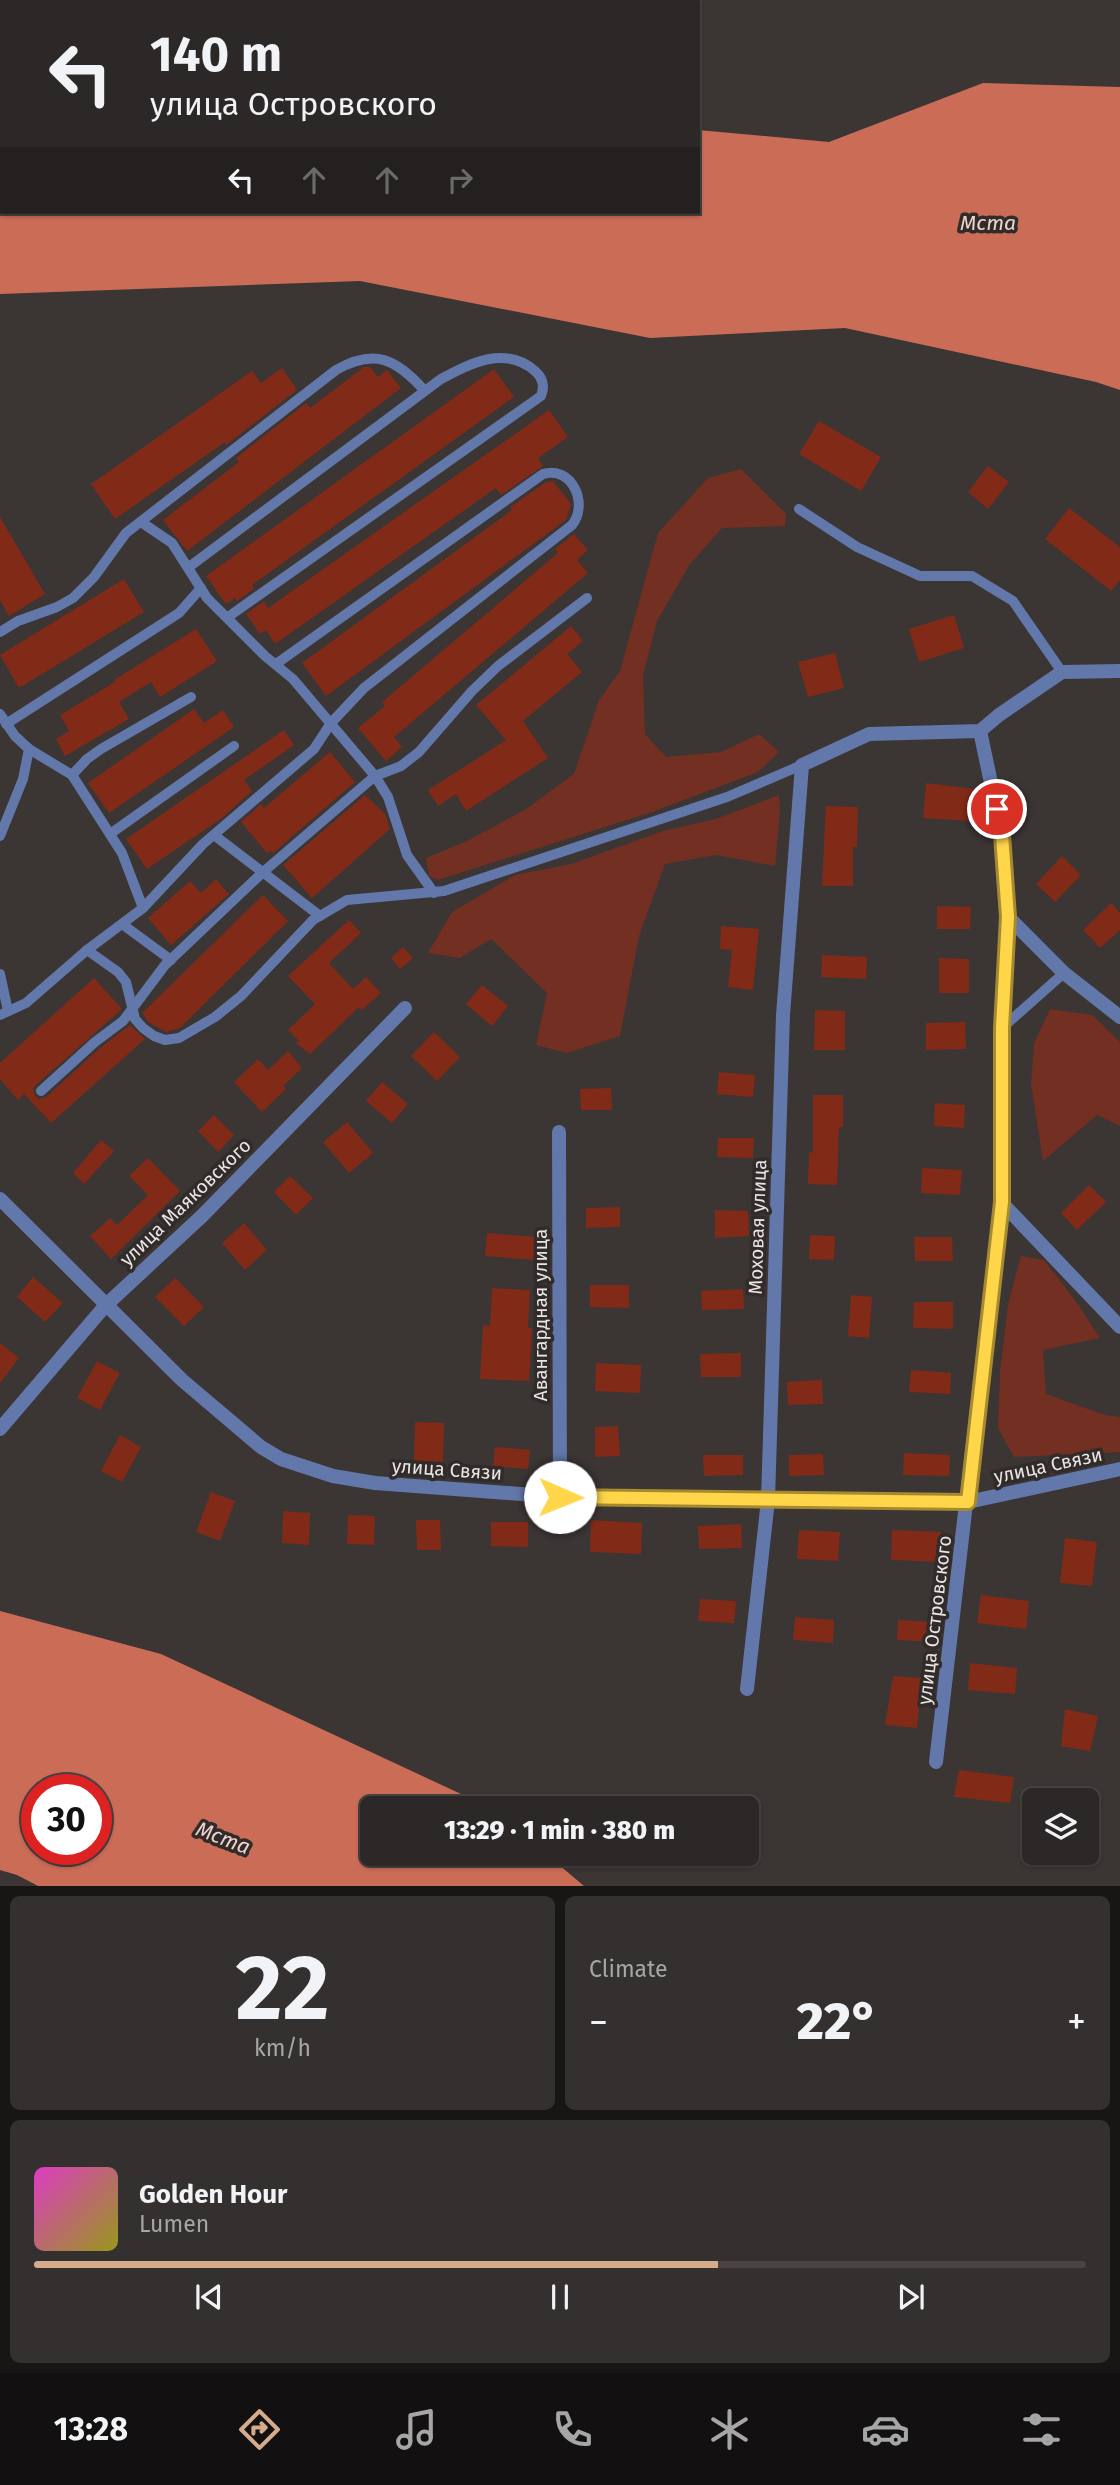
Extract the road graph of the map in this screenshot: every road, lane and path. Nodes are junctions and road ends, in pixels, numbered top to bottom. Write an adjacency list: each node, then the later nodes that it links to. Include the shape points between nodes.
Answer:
1 (424, 390): 3 (lane, via 396,363 366,358 350,362); 4 (lane); 7 (lane, via 470,363 496,357 528,365 540,376 544,388 541,396)
2 (799, 509): 11 (lane, via 857,547 920,576 972,576 1013,601)
3 (141, 522): 4 (lane, via 172,543); 8 (lane, via 126,533 74,598)
4 (189, 567): 5 (lane)
5 (201, 588): 7 (lane); 13 (lane, via 179,613)
6 (587, 598): 20 (lane, via 498,667 419,752 401,766)
7 (229, 617): 9 (lane)
8 (0, 632)
9 (275, 664): 14 (lane); 14 (lane, via 543,474 553,471 570,481 580,509 572,525 364,688)
10 (1120, 671): 11 (street)
11 (1062, 672): 15 (street)
12 (191, 697): 19 (lane, via 101,750)
13 (3, 719): 17 (lane)
14 (331, 723): 20 (lane); 22 (lane, via 314,750)
15 (980, 731): 18 (street, via 869,734); 28 (street, улица Островского, via 1002,835)
16 (234, 746): 21 (lane)
17 (29, 750): 19 (lane); 23 (lane, via 23,779)
18 (802, 765): 25 (lane, via 727,797); 48 (street, Моховая улица, via 783,1015)
19 (72, 775): 21 (lane)
20 (375, 776): 24 (lane); 25 (lane, via 388,797 407,855)
21 (110, 834): 26 (lane)
22 (214, 835): 24 (lane); 26 (lane)
23 (0, 836)
24 (262, 873): 27 (lane); 31 (lane)
25 (434, 893): 27 (lane, via 347,900)
26 (143, 908): 29 (lane)
27 (320, 916): 34 (lane, via 241,996 179,1038 153,1036 135,1019)
28 (1008, 917): 32 (street); 38 (street, улица Островского)
29 (122, 924): 30 (lane); 31 (lane)
30 (87, 950): 34 (lane, via 126,982); 36 (lane, via 26,1003)
31 (171, 960): 34 (lane)
32 (1064, 973): 37 (street); 38 (lane)
33 (0, 974): 36 (lane)
34 (132, 1008): 39 (lane, via 123,1021)
35 (405, 1008): 43 (street, улица Маяковского, via 202,1216)
36 (4, 1013)
37 (1120, 1017)
38 (1002, 1028): 42 (street, улица Островского)
39 (41, 1091)
40 (559, 1132): 47 (street, Авангардная улица)
41 (0, 1199): 43 (street, улица Связи)
42 (1002, 1202): 44 (street); 49 (street, улица Островского)
43 (105, 1306): 45 (street, улица Маяковского); 47 (street, улица Связи, via 182,1380 281,1459 305,1469 375,1483)
44 (1120, 1327)
45 (0, 1429)
46 (1120, 1469): 49 (street, улица Связи)
47 (560, 1497): 48 (street, улица Связи)
48 (768, 1500): 49 (street, улица Связи); 50 (street, Моховая улица)
49 (968, 1502): 51 (street, улица Островского)
50 (747, 1689)
51 (936, 1762)

